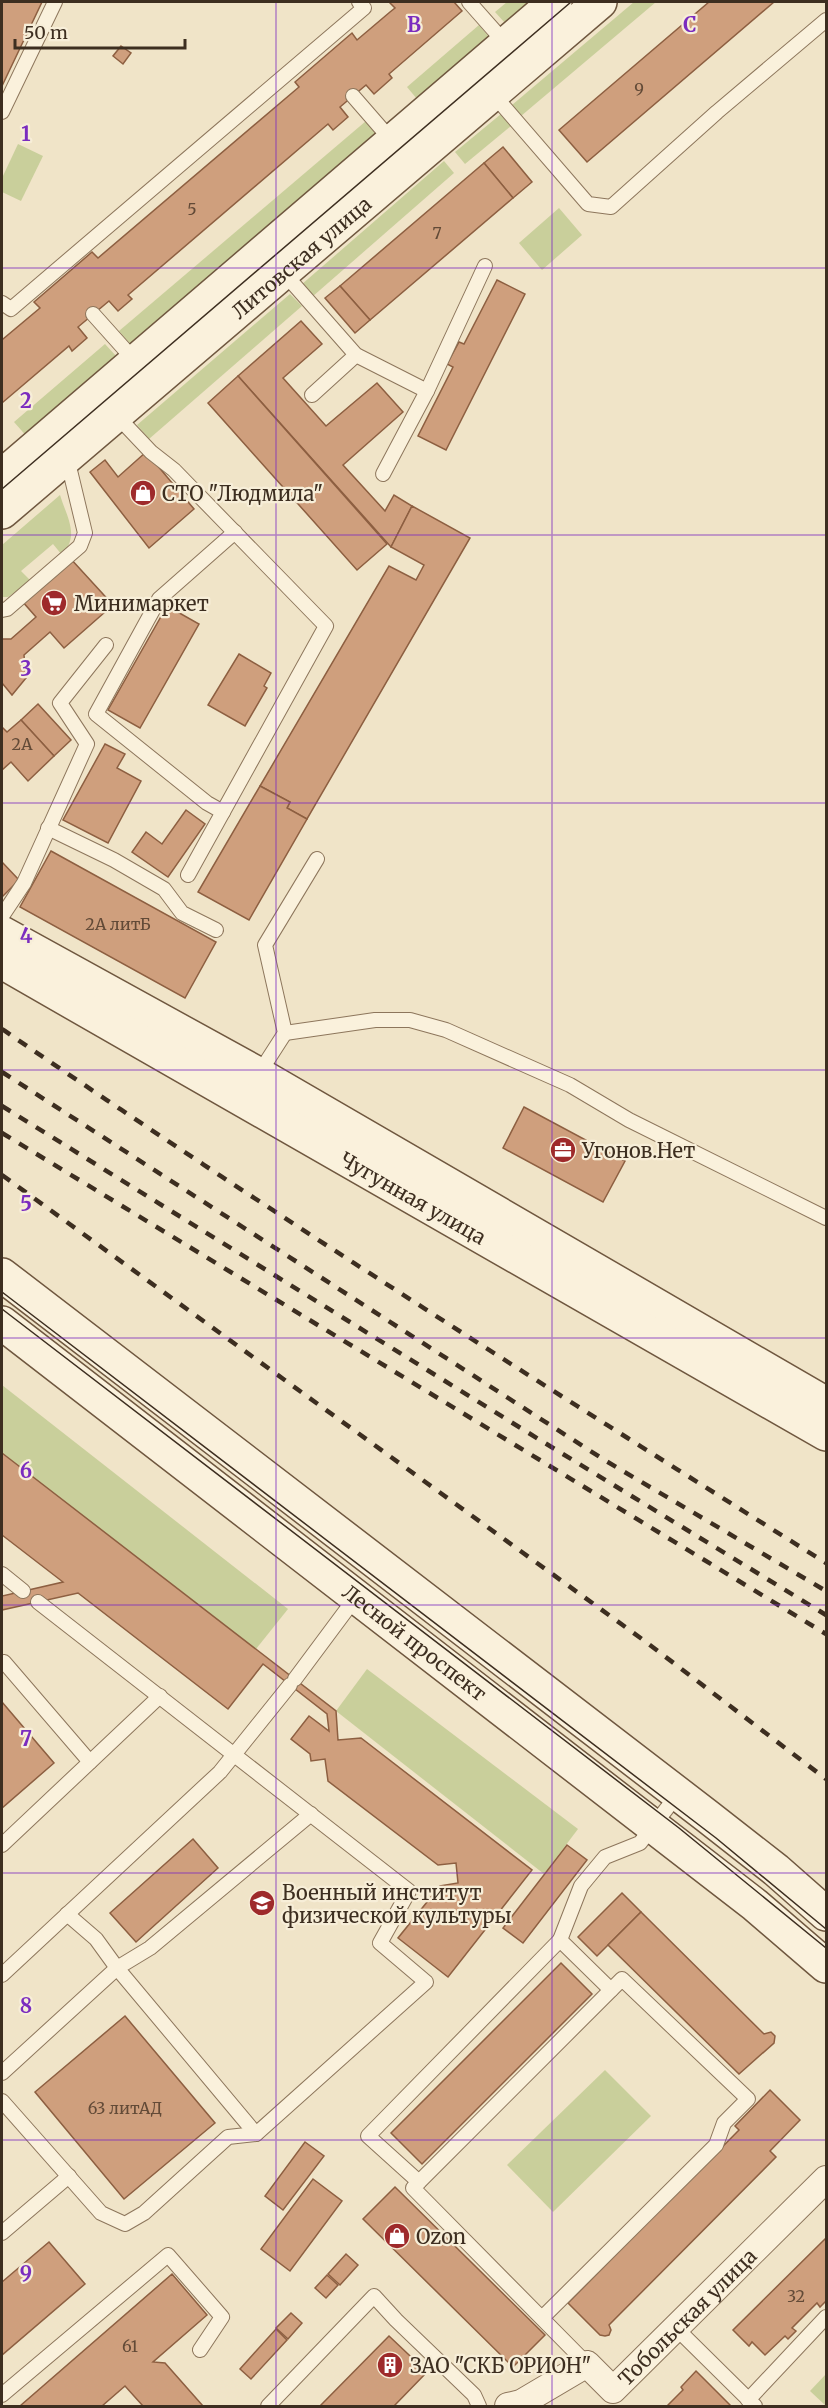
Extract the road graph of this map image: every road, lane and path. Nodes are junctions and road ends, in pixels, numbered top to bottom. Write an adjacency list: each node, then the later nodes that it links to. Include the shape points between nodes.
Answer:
1 (55, 2): 10 (lane, via 30,39)
2 (358, 2): 14 (lane, via 364,8 317,55 11,309)
3 (469, 2): 7 (lane)
4 (555, 2): 7 (street, Литовская улица)
5 (600, 2): 7 (street, Литовская улица)
6 (826, 20): 8 (lane, via 611,207 588,204)
7 (515, 54): 8 (street, Литовская улица); 11 (street, Литовская улица)
8 (492, 93): 11 (street, Литовская улица)
9 (353, 96): 11 (lane)
10 (2, 112)
11 (402, 151): 12 (street, Литовская улица)
12 (273, 261): 16 (lane); 17 (street, Литовская улица)
13 (485, 266): 18 (lane)
14 (2, 303)
15 (93, 314): 17 (lane)
16 (356, 355): 18 (lane); 19 (lane)
17 (144, 371): 20 (street, Литовская улица); 23 (street, Литовская улица)
18 (427, 391): 22 (lane)
19 (312, 395)
20 (115, 414): 21 (street, Литовская улица); 24 (lane)
21 (66, 456): 23 (street, Литовская улица); 25 (lane, via 86,533 80,546)
22 (383, 474)
23 (6, 490)
24 (235, 532): 27 (lane, via 326,626); 27 (lane, via 159,599 96,714)
25 (2, 610)
26 (106, 645): 28 (lane, via 60,703 87,744)
27 (223, 812): 30 (lane)
28 (48, 828): 31 (lane, via 24,883); 32 (lane, via 164,889 182,913)
29 (317, 859): 35 (lane, via 265,945)
30 (188, 875)
31 (2, 916)
32 (216, 930)
33 (2, 933): 36 (street, Чугунная улица)
34 (2, 962): 36 (street, Чугунная улица)
35 (285, 1033): 36 (lane); 37 (lane, via 375,1020 410,1020 446,1030 570,1084 629,1120)
36 (251, 1087): 42 (street, Чугунная улица); 43 (street, Чугунная улица)
37 (826, 1218)
38 (2, 1275): 40 (street, Лесной проспект)
39 (2, 1323): 41 (street, Лесной проспект)
40 (115, 1363): 41 (street); 52 (street, Лесной проспект)
41 (93, 1393): 46 (street, Лесной проспект)
42 (826, 1404)
43 (826, 1434)
44 (2, 1574): 45 (lane)
45 (23, 1591)
46 (356, 1597): 50 (lane); 54 (street, Лесной проспект)
47 (38, 1602): 49 (lane)
48 (4, 1662): 51 (lane)
49 (160, 1696): 50 (lane); 51 (lane)
50 (236, 1755): 53 (lane); 56 (lane)
51 (90, 1762): 55 (lane)
52 (678, 1794): 54 (lane); 57 (street, Лесной проспект)
53 (311, 1814): 60 (lane, via 150,1948); 65 (lane, via 409,1892 380,1943 426,1982)
54 (653, 1826): 58 (lane, via 640,1843 605,1857 581,1886); 59 (street, Лесной проспект)
55 (2, 1845)
56 (67, 1914): 60 (lane, via 96,1939); 61 (lane)
57 (826, 1914)
58 (560, 1940): 62 (lane); 68 (lane, via 368,2136)
59 (826, 1966)
60 (117, 1968): 63 (lane); 65 (lane)
61 (2, 1975)
62 (611, 1990): 68 (lane); 71 (lane, via 622,1979 748,2099 724,2123 716,2145)
63 (2, 2073)
64 (2, 2101): 66 (lane)
65 (256, 2134): 66 (lane, via 228,2137 144,2213 125,2224 101,2213)
66 (69, 2176): 69 (lane)
67 (826, 2180): 72 (street, Тобольская улица)
68 (419, 2182): 71 (lane, via 413,2188)
69 (2, 2233)
70 (826, 2317): 77 (lane)
71 (542, 2318): 74 (lane)
72 (676, 2328): 76 (street, Тобольская улица); 77 (lane)
73 (200, 2350): 75 (lane, via 222,2317 168,2255)
74 (587, 2364): 76 (street, Тобольская улица); 78 (street, Тобольская улица)
75 (2, 2395)
76 (610, 2398)
77 (752, 2403)
78 (518, 2405)
79 (268, 2406): 80 (lane, via 374,2296 474,2395)
80 (480, 2406)

